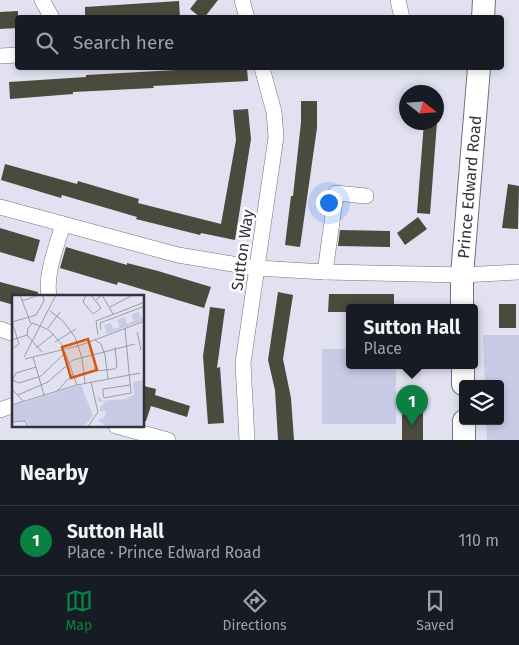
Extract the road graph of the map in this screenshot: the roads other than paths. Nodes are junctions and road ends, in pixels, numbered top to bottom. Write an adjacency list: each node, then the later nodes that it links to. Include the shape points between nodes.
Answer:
1 (42, 0): 5 (street)
2 (242, 0): 6 (street)
3 (398, 0): 7 (street)
4 (484, 0): 8 (main road)
5 (50, 15)
6 (247, 15)
7 (401, 15)
8 (483, 15)
9 (15, 55): 10 (street)
10 (0, 56)
11 (263, 70): 16 (street, Sutton Way, via 274,112 276,137)
12 (479, 70): 19 (main road, Prince Edward Road)
13 (366, 196): 17 (street, via 336,193)
14 (0, 207): 15 (street)
15 (63, 224): 16 (street, via 178,255); 20 (street, via 52,264)
16 (257, 268): 17 (street); 29 (street, Sutton Way, via 243,362)
17 (326, 272): 19 (street)
18 (519, 272): 19 (street)
19 (462, 275): 21 (main road, Prince Edward Road)
20 (50, 295)
21 (462, 304)
22 (0, 329): 23 (street)
23 (12, 333)
24 (12, 406): 25 (street)
25 (0, 410)
26 (464, 425): 30 (main road)
27 (123, 428): 28 (street)
28 (168, 440)
29 (247, 440)
30 (464, 440)

